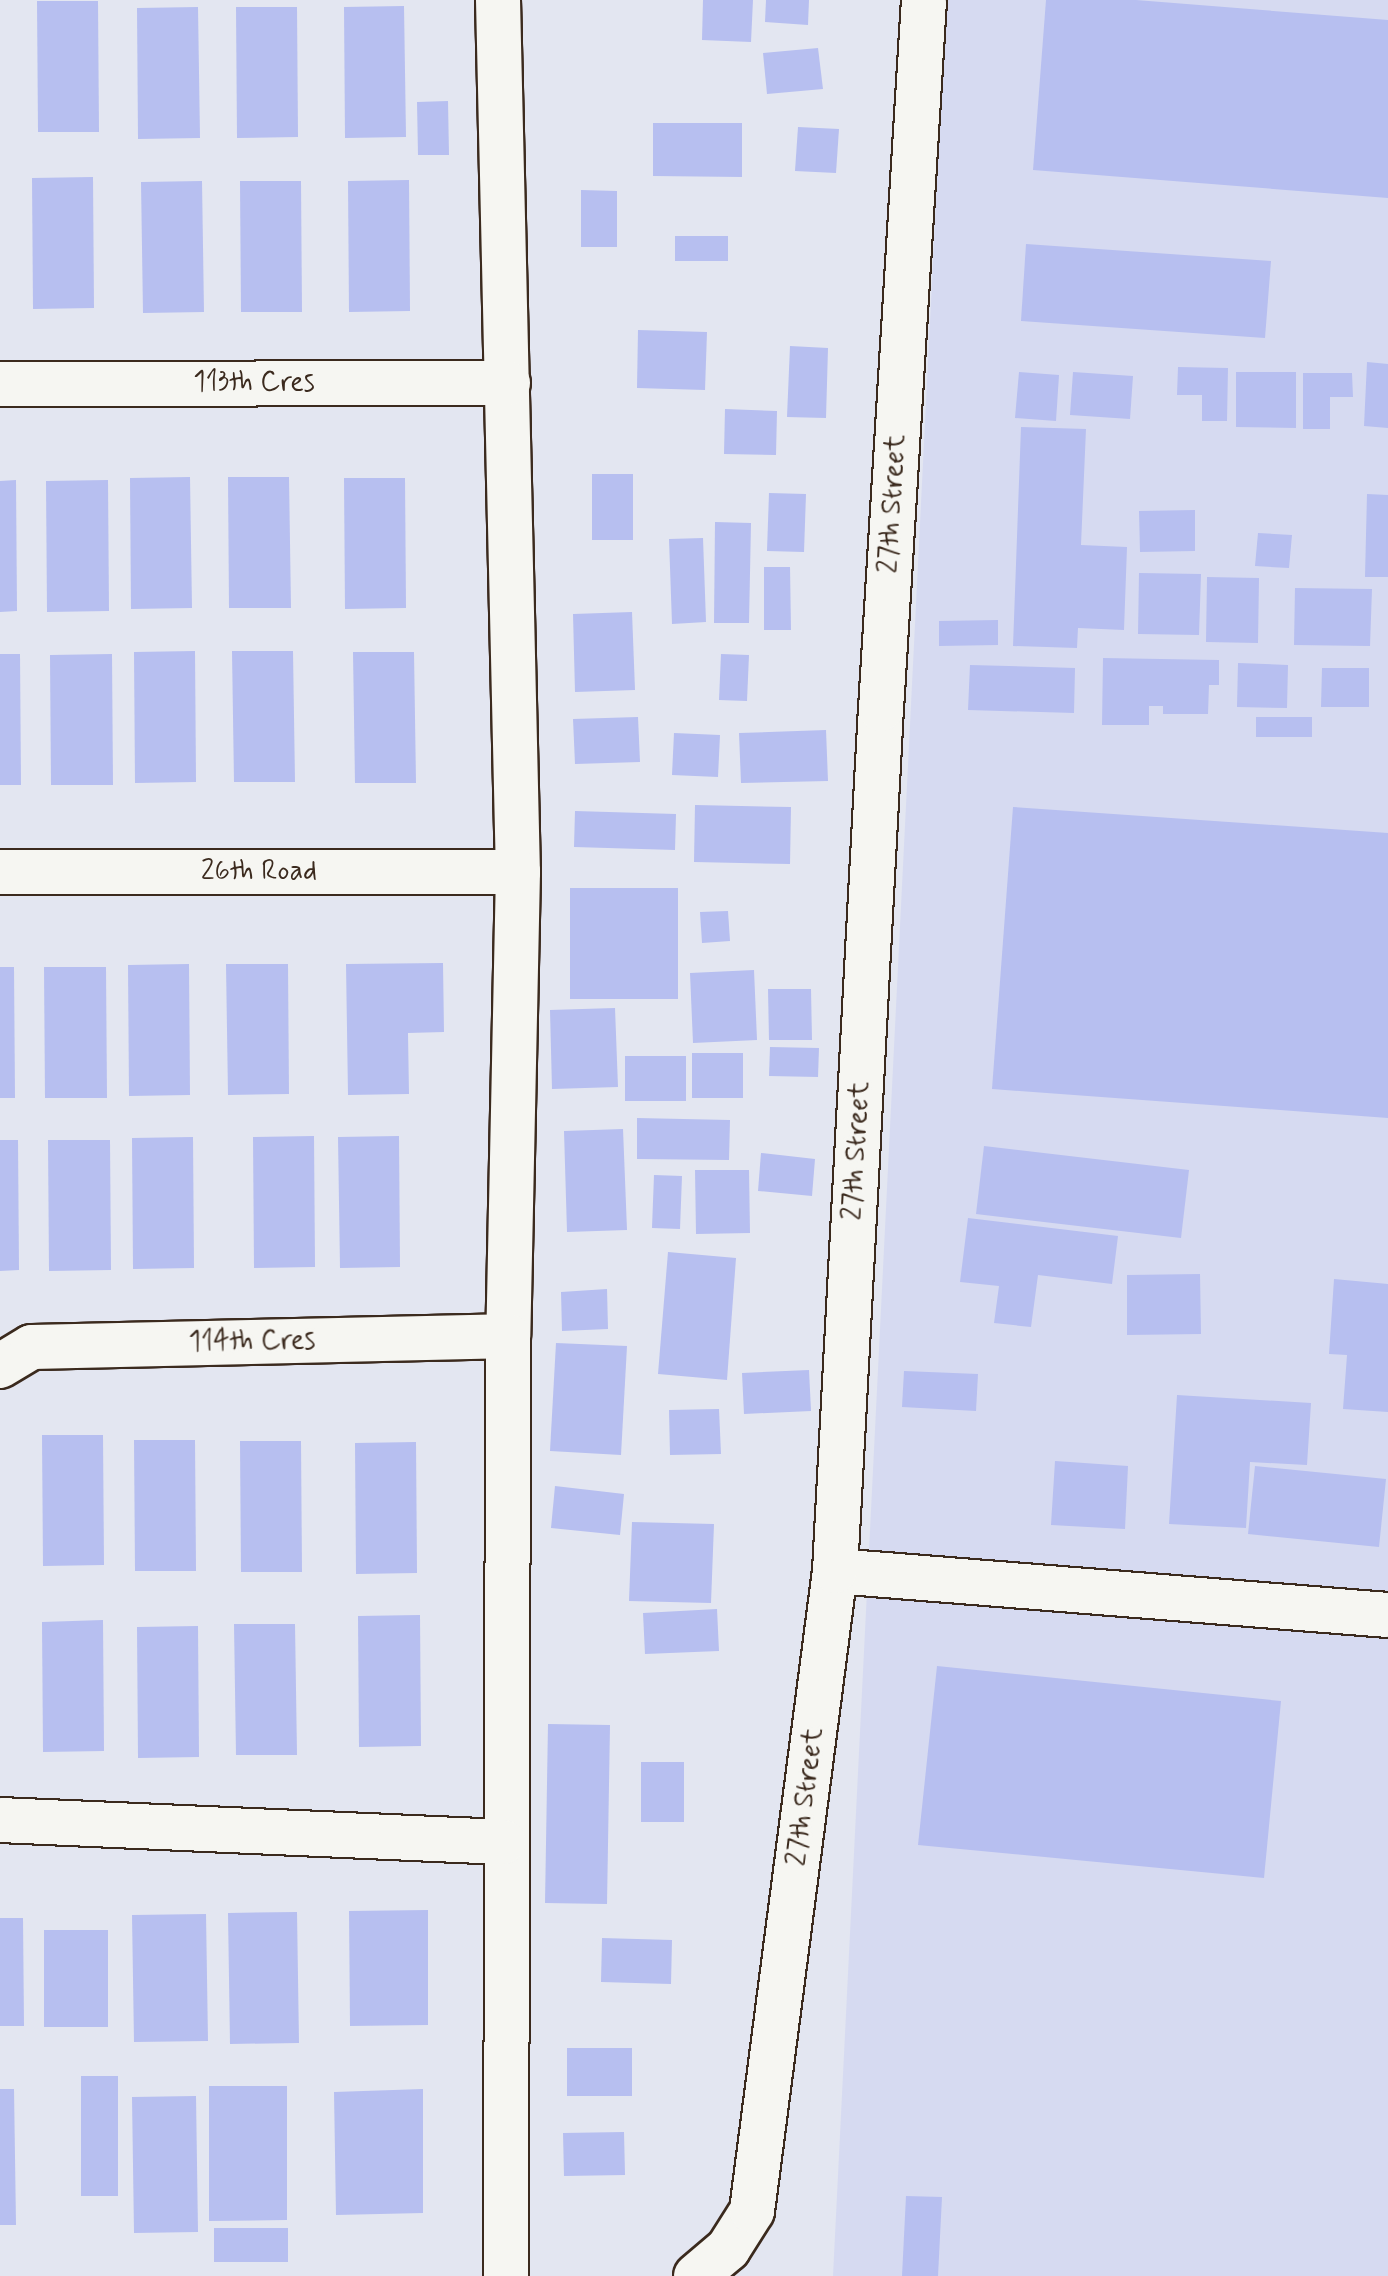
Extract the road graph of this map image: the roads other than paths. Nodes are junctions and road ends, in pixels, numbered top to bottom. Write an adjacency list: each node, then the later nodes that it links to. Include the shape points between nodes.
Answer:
1 (498, 0): 3 (street)
2 (924, 0): 9 (street, 27th Street)
3 (508, 383): 4 (street, 113th Cres); 6 (street)
4 (0, 384)
5 (0, 872): 6 (street, 26th Road)
6 (518, 872): 7 (street)
7 (508, 1336): 8 (street, 114th Cres, via 32,1347); 12 (street)
8 (0, 1366)
9 (835, 1571): 10 (street); 14 (street, 27th Street, via 752,2211 728,2249)
10 (1388, 1615)
11 (0, 1820): 12 (street)
12 (504, 1842): 13 (street)
13 (506, 2276)
14 (696, 2276)

